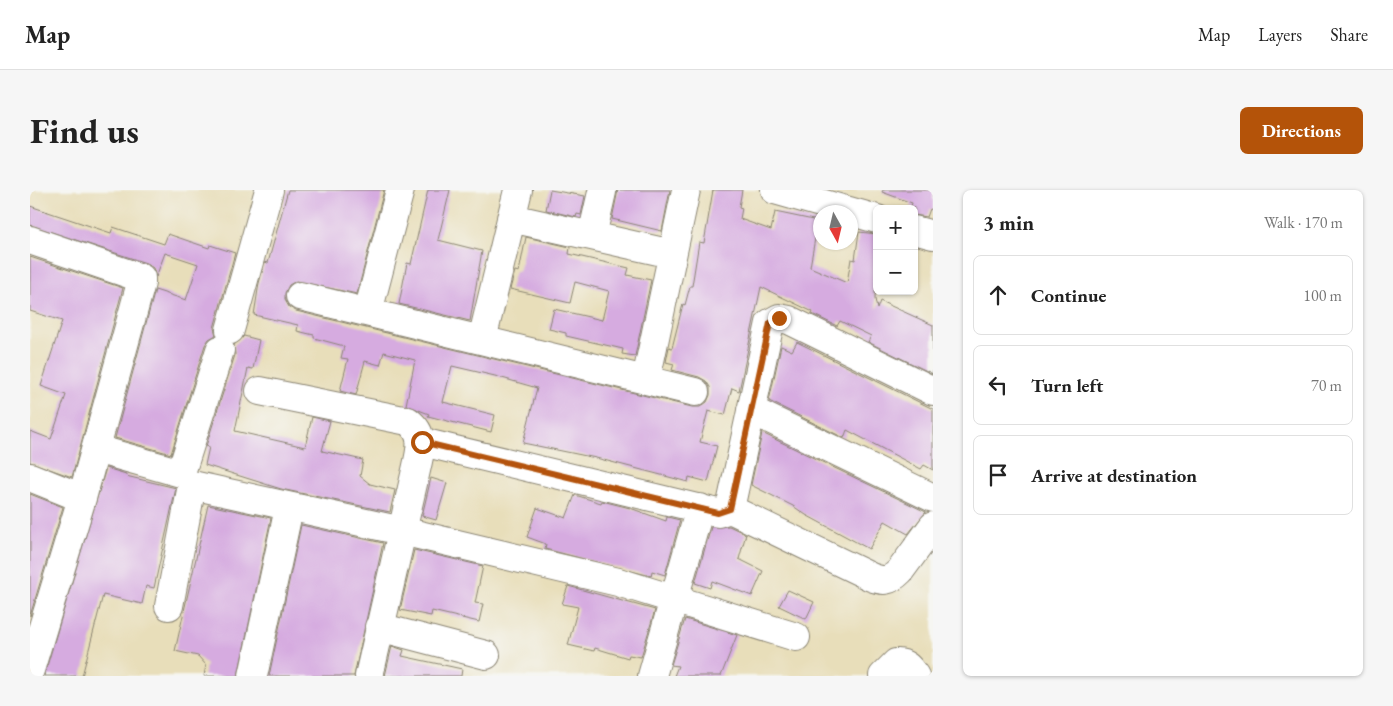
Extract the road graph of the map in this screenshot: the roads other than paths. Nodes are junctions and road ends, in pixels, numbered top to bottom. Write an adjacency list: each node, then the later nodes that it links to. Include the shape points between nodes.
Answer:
1 (268, 190): 23 (street, via 225,340 181,473)
2 (400, 190): 15 (street)
3 (518, 190): 7 (street)
4 (686, 190): 13 (street)
5 (775, 190): 8 (street)
6 (602, 192): 11 (street)
7 (511, 218): 11 (street); 16 (street)
8 (873, 218)
9 (918, 231): 10 (street)
10 (933, 235)
11 (592, 236): 13 (street)
12 (30, 240): 23 (street, via 141,278)
13 (672, 254): 17 (street)
14 (300, 296): 15 (street)
15 (368, 312): 16 (street)
16 (482, 340): 17 (street)
17 (646, 380): 20 (street)
18 (260, 391): 22 (street, via 408,421)
19 (933, 391): 21 (street, via 779,318 770,323)
20 (695, 392)
21 (751, 410): 26 (street); 29 (street)
22 (422, 442): 28 (street); 31 (street)
23 (96, 448): 25 (street)
24 (30, 477): 25 (street)
25 (82, 498): 37 (street)
26 (933, 498)
27 (289, 508): 31 (street); 33 (street, via 192,485); 38 (street)
28 (700, 508): 29 (street, via 718,513); 32 (street)
29 (730, 509): 30 (street, via 883,581 900,571)
30 (933, 526)
31 (402, 531): 32 (street); 34 (street)
32 (676, 598): 35 (street); 40 (street)
33 (169, 606)
34 (379, 627): 36 (street); 39 (street)
35 (796, 637)
36 (486, 655)
37 (30, 670)
38 (253, 676)
39 (369, 676)
40 (652, 676)
41 (883, 676): 42 (street, via 901,662)
42 (915, 676)

